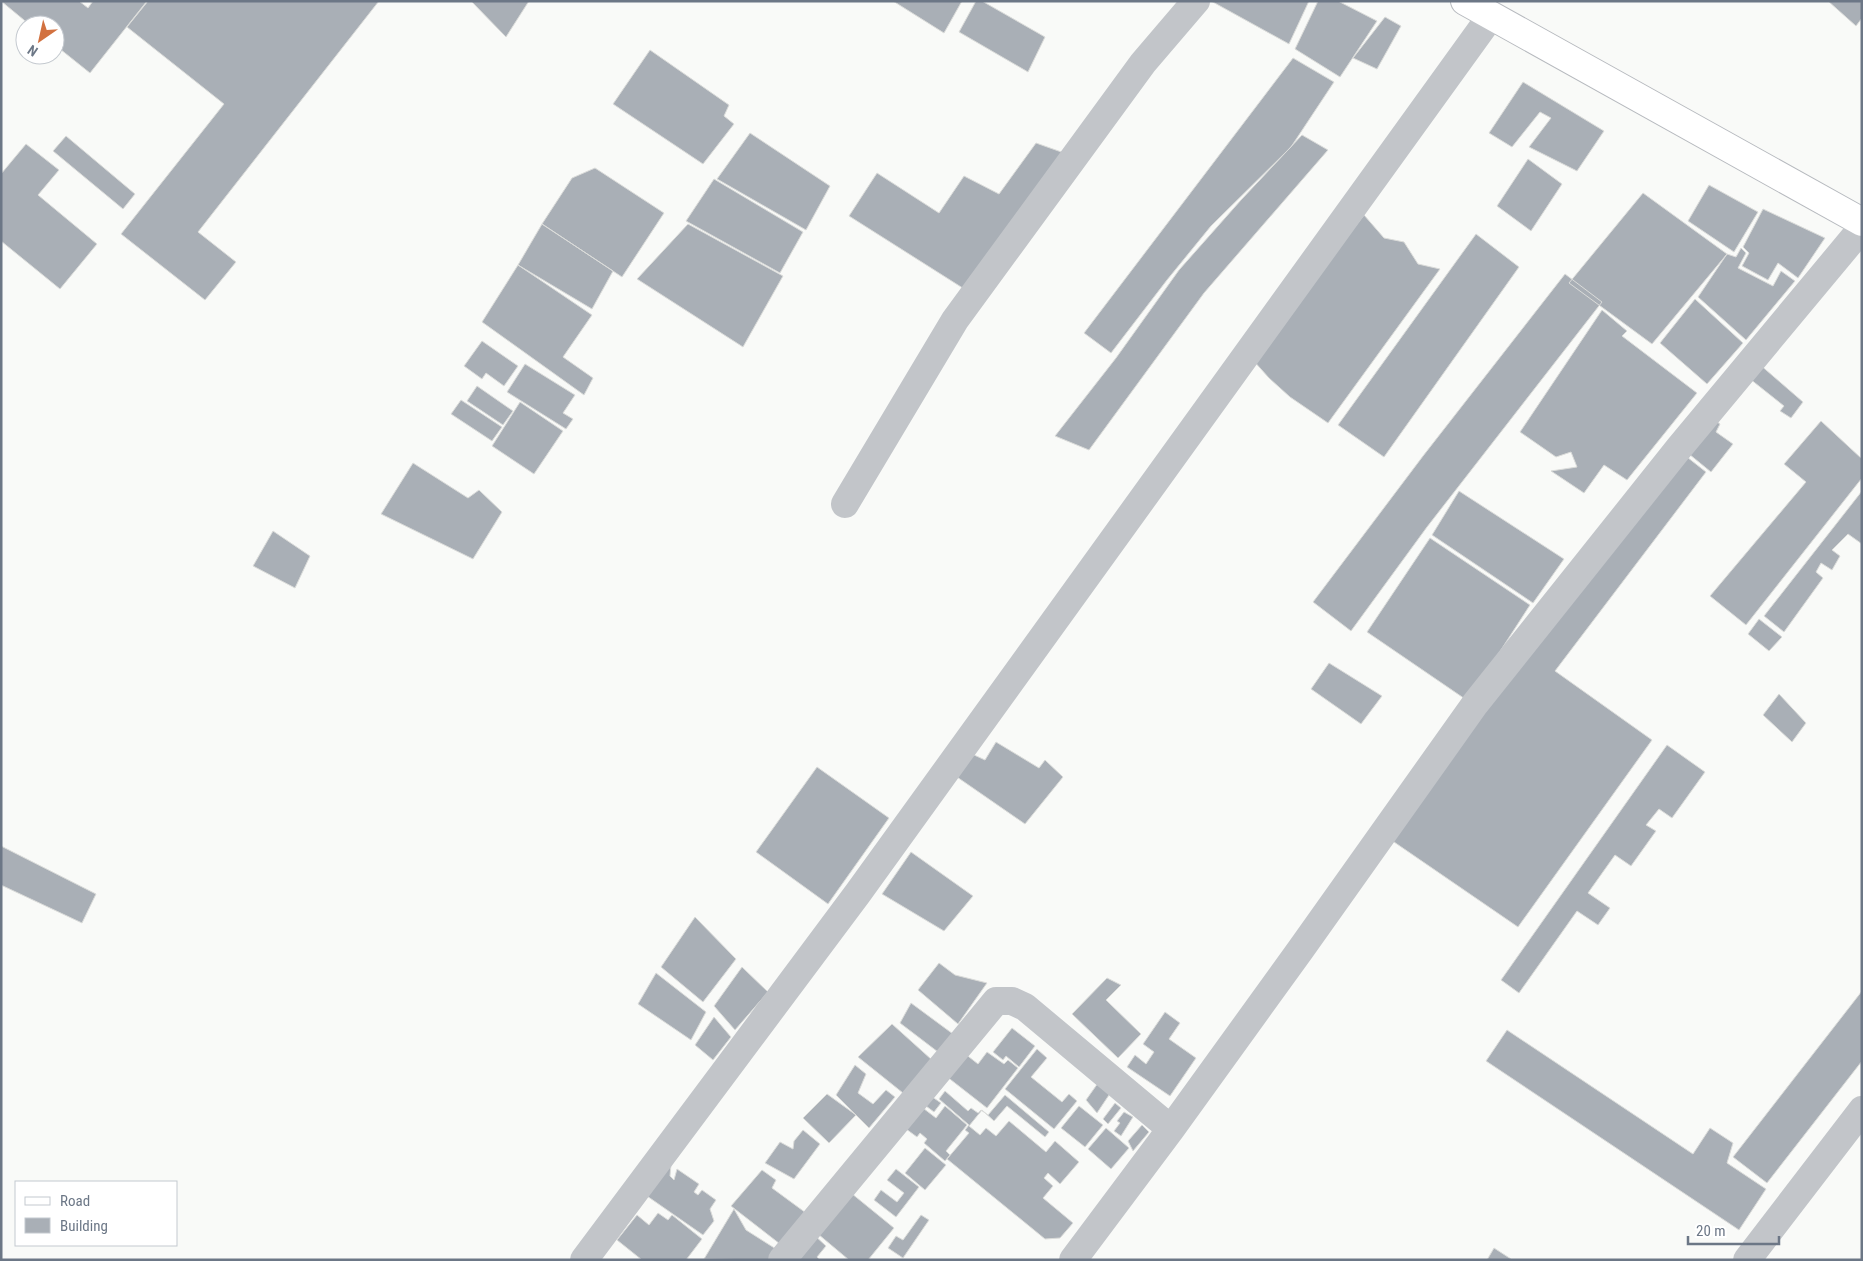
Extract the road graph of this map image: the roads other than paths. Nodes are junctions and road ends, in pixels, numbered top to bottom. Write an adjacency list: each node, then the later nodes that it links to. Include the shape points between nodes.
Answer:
1 (1196, 1): 6 (street, via 1143,63 955,320)
2 (1465, 1): 3 (main road)
3 (1491, 16): 4 (main road); 9 (street, via 858,894)
4 (1862, 222)
5 (1862, 228): 8 (street, via 1475,704)
6 (845, 504)
7 (1862, 1110): 12 (street)
8 (1171, 1129): 10 (street, via 1025,1007 1012,1001 996,1001); 11 (street)
9 (584, 1260)
10 (782, 1260)
11 (1073, 1260)
12 (1747, 1260)

